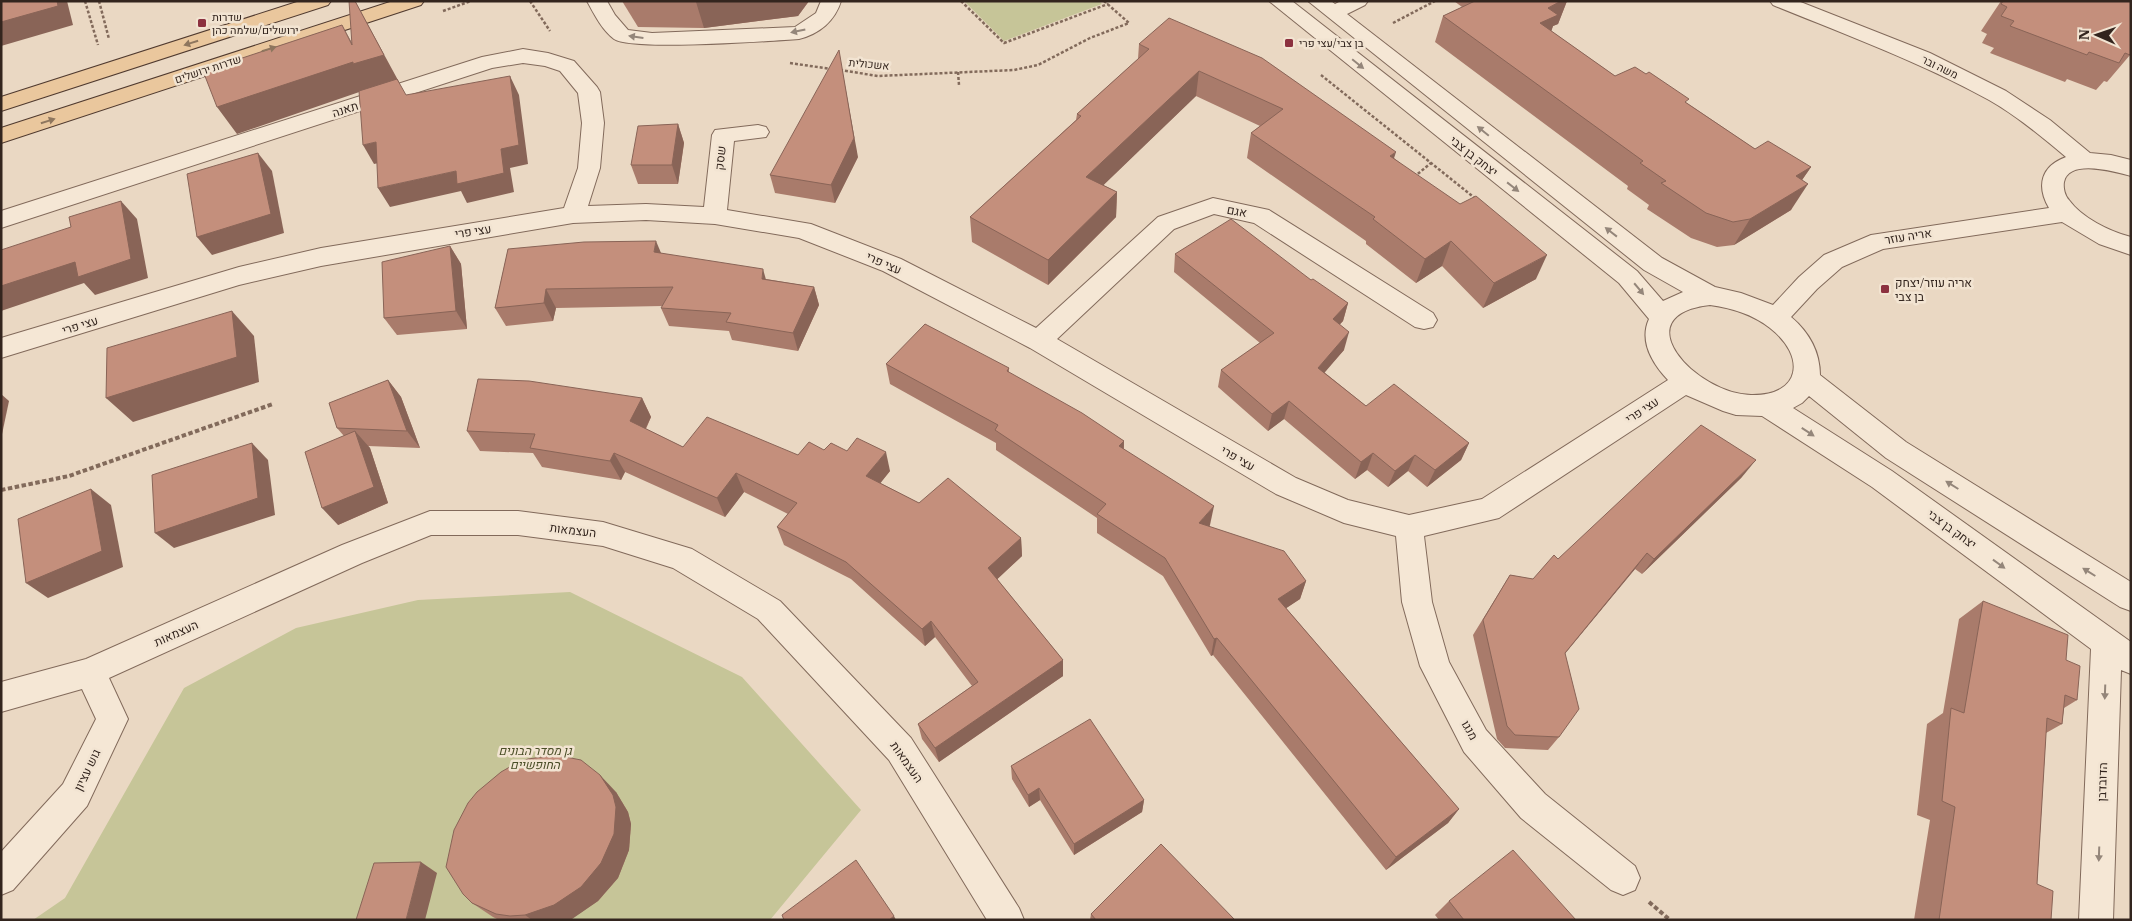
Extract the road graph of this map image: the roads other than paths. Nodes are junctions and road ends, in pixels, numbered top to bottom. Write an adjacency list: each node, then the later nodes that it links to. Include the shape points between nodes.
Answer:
1 (321, 1): 9 (main road, one-way to 9)
2 (414, 1): 11 (main road, שדרות ירושלים, one-way to 2)
3 (597, 1): 4 (street, one-way to 3, via 817,25 799,33 652,39 622,35 606,18)
4 (832, 1)
5 (1279, 1): 20 (street, יצחק בן צבי, one-way to 20, via 1628,277)
6 (1358, 1): 8 (street)
7 (1780, 1): 12 (street, משה ובר, via 1923,58 1998,96 2042,125)
8 (1326, 7): 19 (street, יצחק בן צבי, one-way to 8, via 1653,264)
9 (1, 104)
10 (758, 132): 16 (street, שסק, via 723,135)
11 (1, 136)
12 (2085, 161): 13 (street); 14 (street, via 2059,170 2052,183 2056,199)
13 (2131, 168)
14 (2068, 213): 18 (street, via 2076,222 2098,235); 21 (street, אריה עוזר, via 1879,241 1833,261)
15 (573, 215): 16 (street, עצי פרי, via 646,212); 17 (street, תאנה, via 588,168 594,123 589,92 567,66 523,56 489,62); 24 (street, עצי פרי, via 321,257 239,276)
16 (714, 216): 23 (street, עצי פרי, via 803,230 892,266)
17 (1, 220)
18 (2131, 246)
19 (1710, 296): 20 (street, via 1681,302); 21 (street, via 1755,306)
20 (1662, 317): 26 (street, via 1657,329 1658,342 1668,363)
21 (1776, 318): 25 (street, via 1798,341 1805,354)
22 (1424, 320): 23 (street, אגם, via 1261,216 1212,206 1166,224)
23 (1039, 341): 28 (street, עצי פרי, via 1286,486 1344,511)
24 (1, 348)
25 (1806, 379): 27 (street, via 1792,397); 29 (street, one-way to 25, via 1896,450)
26 (1686, 382): 27 (street, via 1725,402); 28 (street, עצי פרי, via 1489,510)
27 (1767, 406): 30 (street, יצחק בן צבי, one-way to 30, via 1882,479)
28 (1409, 527): 34 (street, מנגו, via 1417,602 1435,666 1476,741 1533,806)
29 (2131, 598)
30 (2119, 652): 36 (street, הדובדבן, one-way to 36)
31 (90, 672): 32 (street, העצמאות); 33 (street, גוש עציון, via 112,719 76,795); 35 (street, העצמאות, via 352,554 430,523 518,523 603,534 682,558 769,610 900,749)
32 (1, 697)
33 (1, 878)
34 (1623, 878)
35 (1006, 920)
36 (2096, 920)

